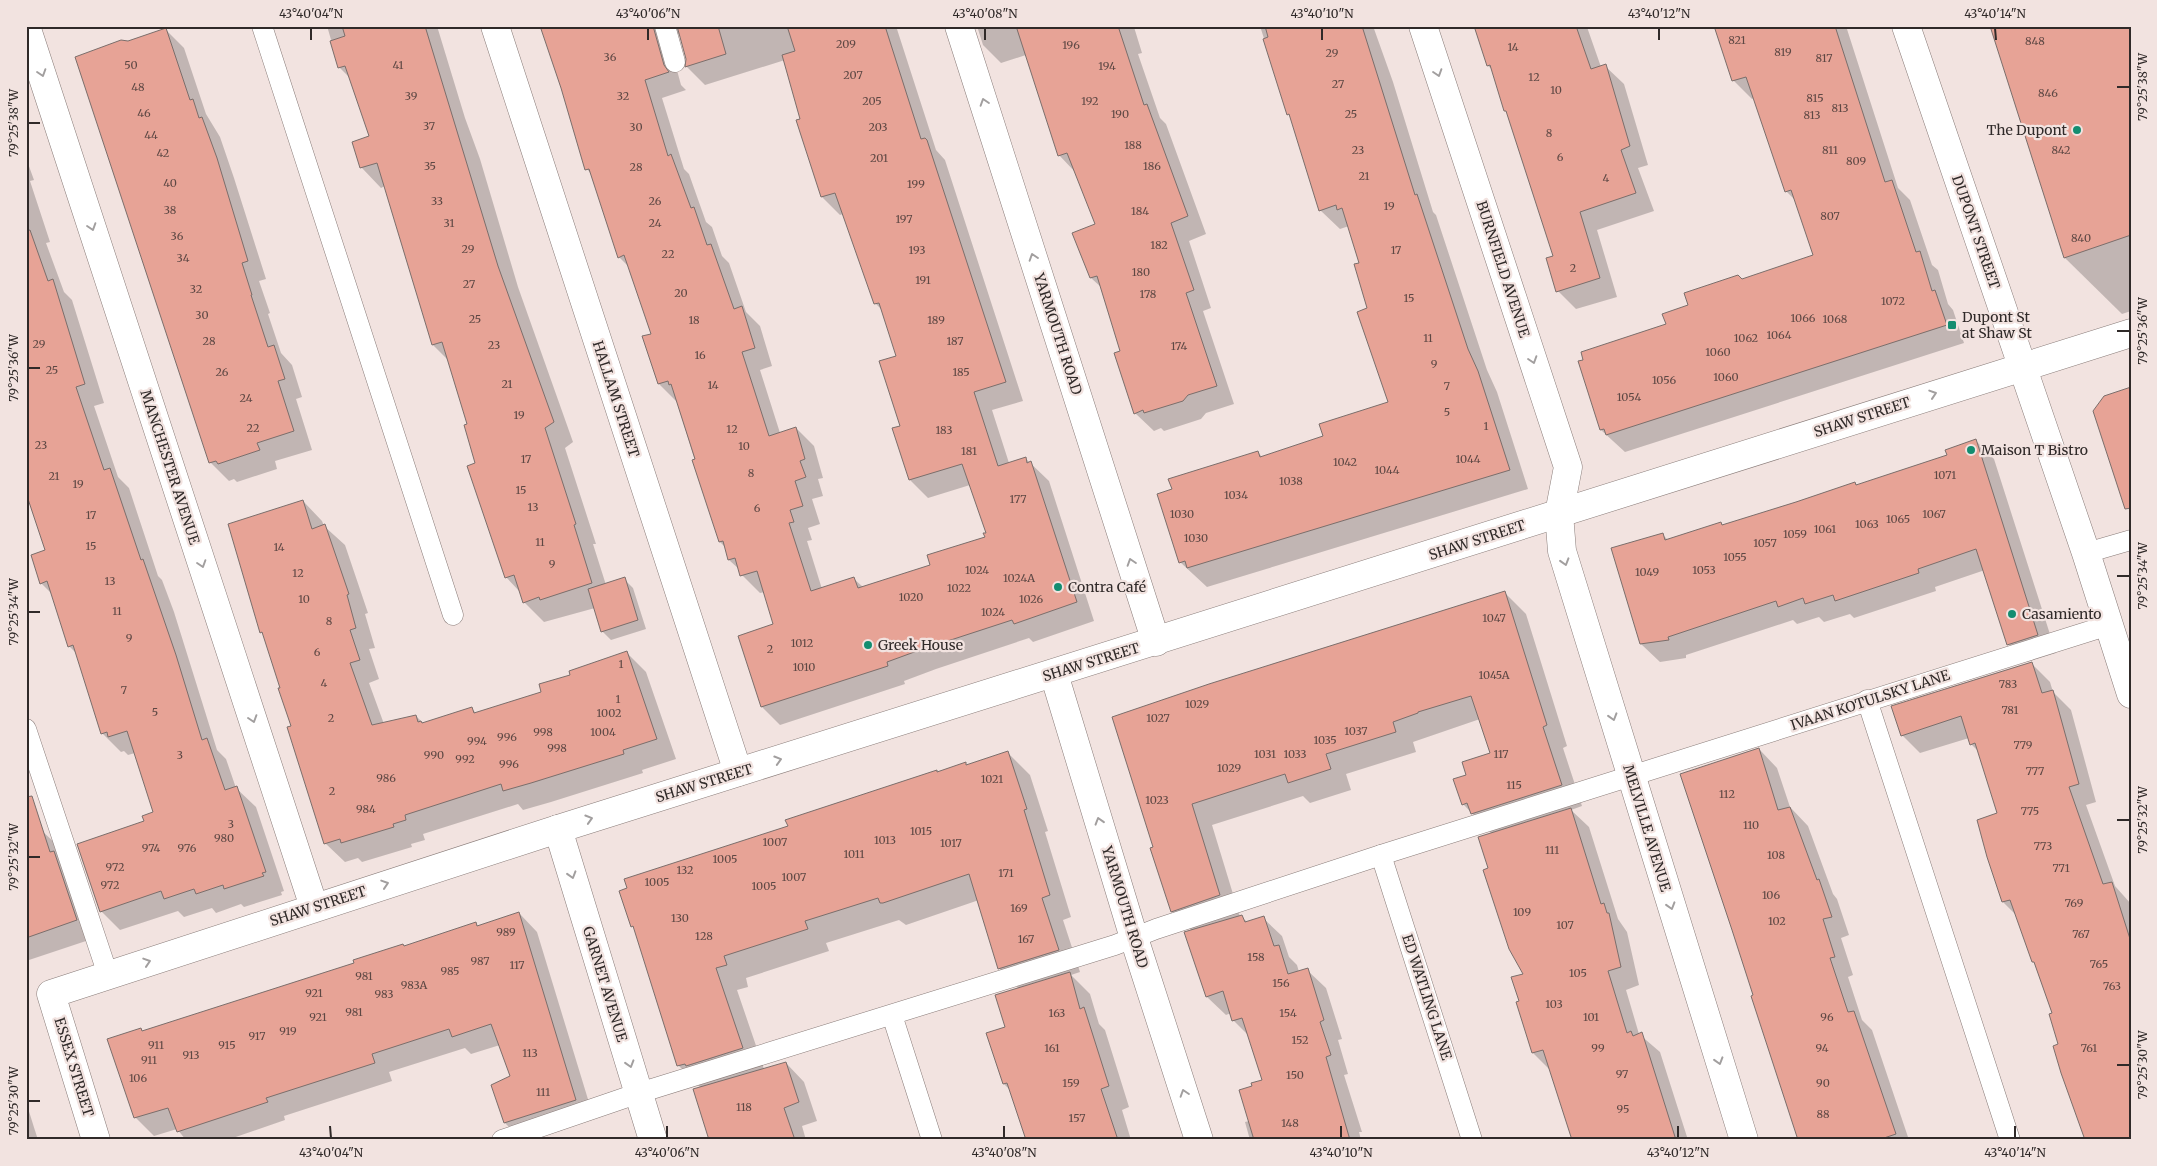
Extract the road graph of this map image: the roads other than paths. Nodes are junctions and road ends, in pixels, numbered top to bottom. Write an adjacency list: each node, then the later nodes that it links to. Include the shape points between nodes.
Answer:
1 (26, 26): 25 (street, MANCHESTER AVENUE, one-way to 25)
2 (262, 26): 14 (lane)
3 (495, 26): 21 (street, HALLAM STREET)
4 (665, 26): 8 (lane)
5 (959, 26): 16 (street, YARMOUTH ROAD, one-way to 5)
6 (1423, 26): 11 (street, BURNFIELD AVENUE, one-way to 11, via 1568,467)
7 (1906, 26): 10 (street, DUPONT STREET)
8 (675, 62)
9 (2131, 333): 10 (street, SHAW STREET)
10 (2021, 366): 11 (street, SHAW STREET, one-way to 10); 13 (street, DUPONT STREET)
11 (1559, 514): 16 (street, SHAW STREET); 22 (street, MELVILLE AVENUE, one-way to 22, via 1562,551)
12 (2131, 540): 13 (lane)
13 (2086, 553): 15 (street, DUPONT STREET)
14 (452, 615)
15 (2109, 625): 18 (street, DUPONT STREET); 19 (lane, IVAAN KOTULSKY LANE)
16 (1156, 642): 17 (street, SHAW STREET)
17 (1054, 674): 21 (street, SHAW STREET, one-way to 17); 26 (street, YARMOUTH ROAD, one-way to 17)
18 (2131, 694)
19 (1867, 700): 22 (lane, IVAAN KOTULSKY LANE); 38 (lane)
20 (26, 729): 27 (lane)
21 (738, 772): 23 (street, SHAW STREET, one-way to 21)
22 (1631, 777): 24 (lane, IVAAN KOTULSKY LANE); 37 (street, MELVILLE AVENUE, one-way to 37)
23 (558, 828): 25 (street, SHAW STREET, one-way to 23); 30 (street, GARNET AVENUE, one-way to 30)
24 (1381, 855): 26 (lane, IVAAN KOTULSKY LANE); 36 (lane, ED WATLING LANE)
25 (314, 907): 27 (street, SHAW STREET, one-way to 25)
26 (1134, 938): 29 (lane, IVAAN KOTULSKY LANE); 35 (street, YARMOUTH ROAD, one-way to 26)
27 (108, 975): 28 (street, SHAW STREET)
28 (51, 994): 31 (street, ESSEX STREET)
29 (892, 1015): 30 (lane, IVAAN KOTULSKY LANE); 34 (lane)
30 (638, 1093): 32 (lane, IVAAN KOTULSKY LANE); 33 (street, GARNET AVENUE)
31 (96, 1140)
32 (502, 1140)
33 (653, 1140)
34 (932, 1140)
35 (1199, 1140)
36 (1472, 1140)
37 (1744, 1140)
38 (2010, 1140)

